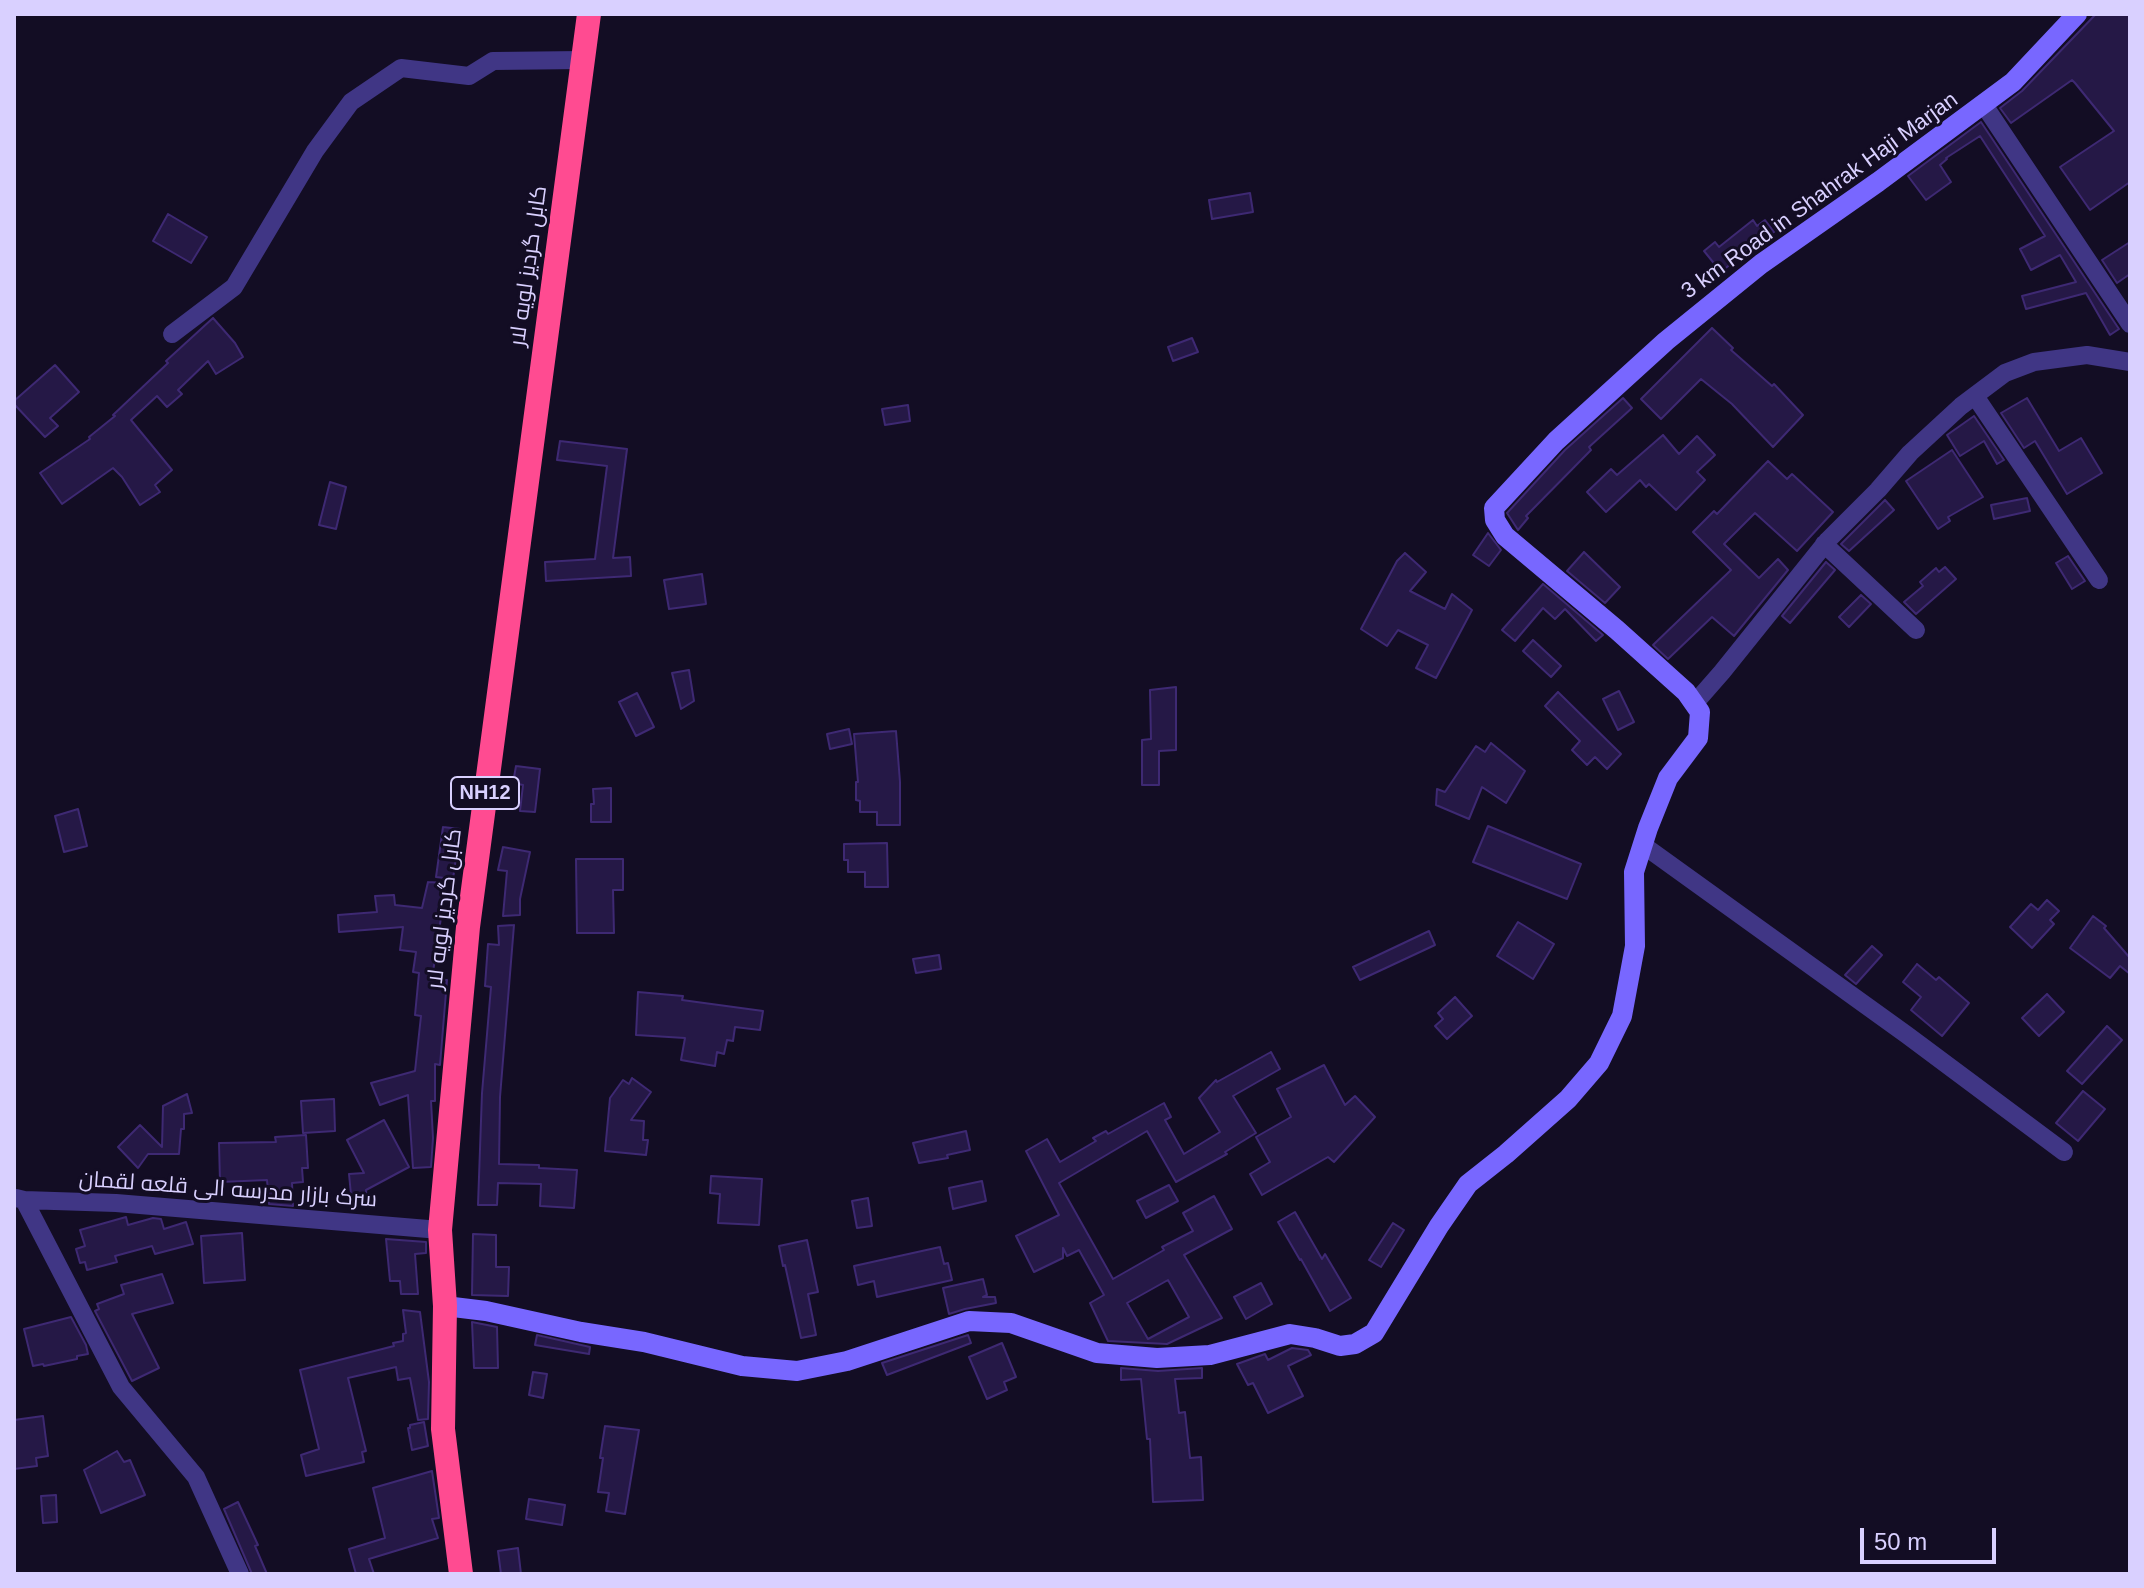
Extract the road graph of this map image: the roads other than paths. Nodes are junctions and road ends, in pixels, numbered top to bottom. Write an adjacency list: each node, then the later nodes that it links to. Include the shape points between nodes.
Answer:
1 (589, 14): 3 (highway, کابل گردیز لویه لار / NH12)
2 (2077, 14): 4 (street, 3 km Road in Shahrak Haji Marjan)
3 (582, 60): 6 (street, via 493,61 469,76 401,68 351,102 315,151 234,287); 16 (highway, کابل گردیز لویه لار / NH12, via 468,927)
4 (1984, 105): 5 (street); 12 (street, 3 km Road in Shahrak Haji Marjan, via 1761,264 1666,341 1556,441 1494,508 1505,536 1617,630)
5 (2130, 324)
6 (172, 334)
7 (2130, 362): 8 (street, via 2087,355 2034,362 2005,373)
8 (1975, 396): 9 (street, via 1910,453); 10 (street)
9 (1824, 544): 11 (street); 12 (street)
10 (2099, 580)
11 (1916, 630)
12 (1694, 704): 13 (street, via 1700,712 1698,738 1668,778)
13 (1643, 845): 14 (street); 17 (street, via 1634,872 1635,946 1622,1016 1599,1063 1568,1099 1468,1184 1374,1333 1355,1344 1340,1346 1290,1334 1210,1355 1157,1358 1097,1353 1011,1323 969,1321 847,1361 797,1371 742,1366 644,1342)
14 (2064, 1152)
15 (19, 1199): 16 (street, سرک بازار مدرسه الی قلعه لقمان); 18 (street, via 121,1387 196,1477)
16 (440, 1230): 17 (highway, کابل گردیز لویه لار / NH12)
17 (445, 1306): 19 (highway, کابل گردیز لویه لار / NH12, via 443,1429)
18 (240, 1574)
19 (461, 1574)

